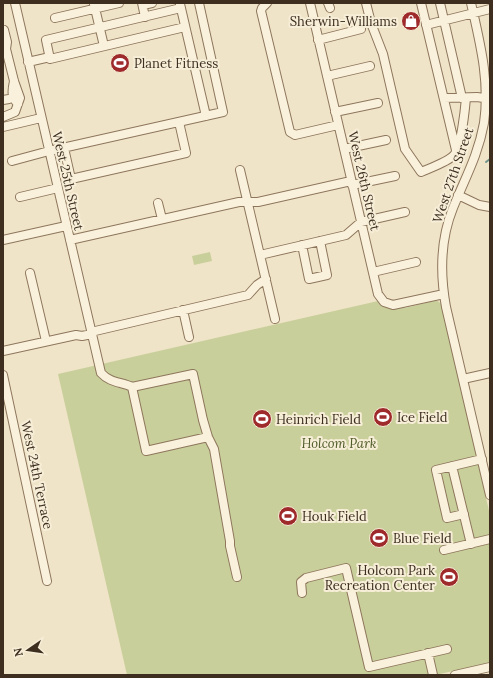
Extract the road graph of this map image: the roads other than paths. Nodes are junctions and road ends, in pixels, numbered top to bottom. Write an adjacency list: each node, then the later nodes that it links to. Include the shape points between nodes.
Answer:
1 (15, 3): 28 (street, West 25th Street)
2 (119, 3): 12 (street)
3 (152, 3): 11 (street)
4 (199, 3): 36 (street, via 224,112)
5 (267, 3): 40 (street, via 261,11 290,132 295,135)
6 (310, 3): 24 (street, West 26th Street)
7 (366, 3): 46 (street, via 383,54 405,149 421,172)
8 (421, 3): 19 (street)
9 (440, 3): 18 (street)
10 (471, 3): 15 (street, West 27th Street)
11 (143, 4): 16 (street)
12 (95, 6): 17 (street); 20 (street)
13 (180, 6): 16 (street); 21 (street)
14 (490, 9): 15 (street)
15 (473, 13): 18 (street); 33 (street, West 27th Street, via 483,56)
16 (145, 17): 20 (street)
17 (55, 18)
18 (444, 20): 19 (street); 32 (street)
19 (426, 25): 31 (street)
20 (100, 27): 25 (street); 27 (street, via 46,40)
21 (185, 27): 25 (street); 36 (street)
22 (362, 29): 24 (street)
23 (4, 30): 26 (street, via 7,42)
24 (318, 40): 30 (street, West 26th Street)
25 (104, 46): 27 (street)
26 (5, 48): 37 (street, via 14,81 14,100 18,104 16,112)
27 (50, 57): 28 (street)
28 (28, 62): 38 (street, West 25th Street)
29 (370, 66): 30 (street)
30 (327, 76): 35 (street, West 26th Street)
31 (444, 98): 32 (street); 46 (street)
32 (464, 98): 33 (street); 46 (street)
33 (488, 99): 52 (street, West 27th Street, via 477,151)
34 (378, 102): 35 (street)
35 (335, 112): 40 (street, West 26th Street)
36 (206, 116): 39 (street)
37 (3, 117)
38 (41, 118): 41 (street); 45 (street, West 25th Street)
39 (178, 122): 43 (street); 43 (street, via 186,153 71,179)
40 (338, 125): 44 (street, West 26th Street)
41 (3, 127)
42 (386, 140): 44 (street)
43 (64, 148): 45 (street)
44 (344, 149): 50 (street, West 26th Street)
45 (49, 151): 47 (street); 51 (street, West 25th Street)
46 (457, 152)
47 (12, 161)
48 (240, 170): 54 (street)
49 (395, 176): 50 (street)
50 (352, 183): 54 (street); 59 (street, West 26th Street)
51 (58, 188): 53 (street); 60 (street, West 25th Street)
52 (458, 195): 56 (street); 72 (street, West 27th Street, via 443,244)
53 (20, 197)
54 (248, 202): 58 (street); 67 (street)
55 (158, 203): 58 (street)
56 (490, 207)
57 (405, 212): 59 (street)
58 (162, 219): 64 (street)
59 (361, 222): 61 (street); 62 (street, West 26th Street)
60 (66, 226): 63 (street); 64 (street, West 25th Street)
61 (350, 233): 62 (street); 65 (street)
62 (364, 236): 69 (street, West 26th Street)
63 (3, 240)
64 (70, 240): 75 (street, West 25th Street)
65 (320, 241): 66 (street); 66 (street, via 327,275 309,279)
66 (302, 245): 67 (street)
67 (260, 255): 71 (street)
68 (416, 262): 69 (street)
69 (372, 272): 72 (street, West 26th Street, via 378,294 389,304)
70 (30, 274): 77 (street)
71 (266, 279): 73 (street, via 248,295); 74 (street)
72 (444, 294): 81 (street, West 27th Street)
73 (183, 310): 75 (street); 76 (street)
74 (275, 319)
75 (92, 333): 77 (street); 83 (street, West 25th Street, via 101,373 111,381)
76 (189, 337)
77 (46, 341): 78 (street)
78 (3, 351)
79 (490, 373): 81 (street)
80 (3, 375): 82 (street, West 24th Terrace)
81 (463, 379): 85 (street, West 27th Street)
82 (4, 386): 93 (street, West 24th Terrace)
83 (132, 387): 84 (street, via 193,374); 84 (street, via 146,451)
84 (208, 437): 92 (street, via 214,449)
85 (482, 459): 86 (street); 87 (street, West 27th Street)
86 (452, 466): 88 (street); 88 (street, via 436,470 445,511 447,518)
87 (490, 495)
88 (464, 514): 90 (street)
89 (490, 539): 90 (street)
90 (471, 544): 91 (street)
91 (444, 550)
92 (236, 576)
93 (47, 581)
94 (302, 593): 96 (street, via 301,582 306,578 346,568 369,667)
95 (448, 649): 96 (street)
96 (428, 653): 99 (street)
97 (490, 667): 98 (street)
98 (467, 674): 100 (street)
99 (433, 675)
100 (455, 675)

